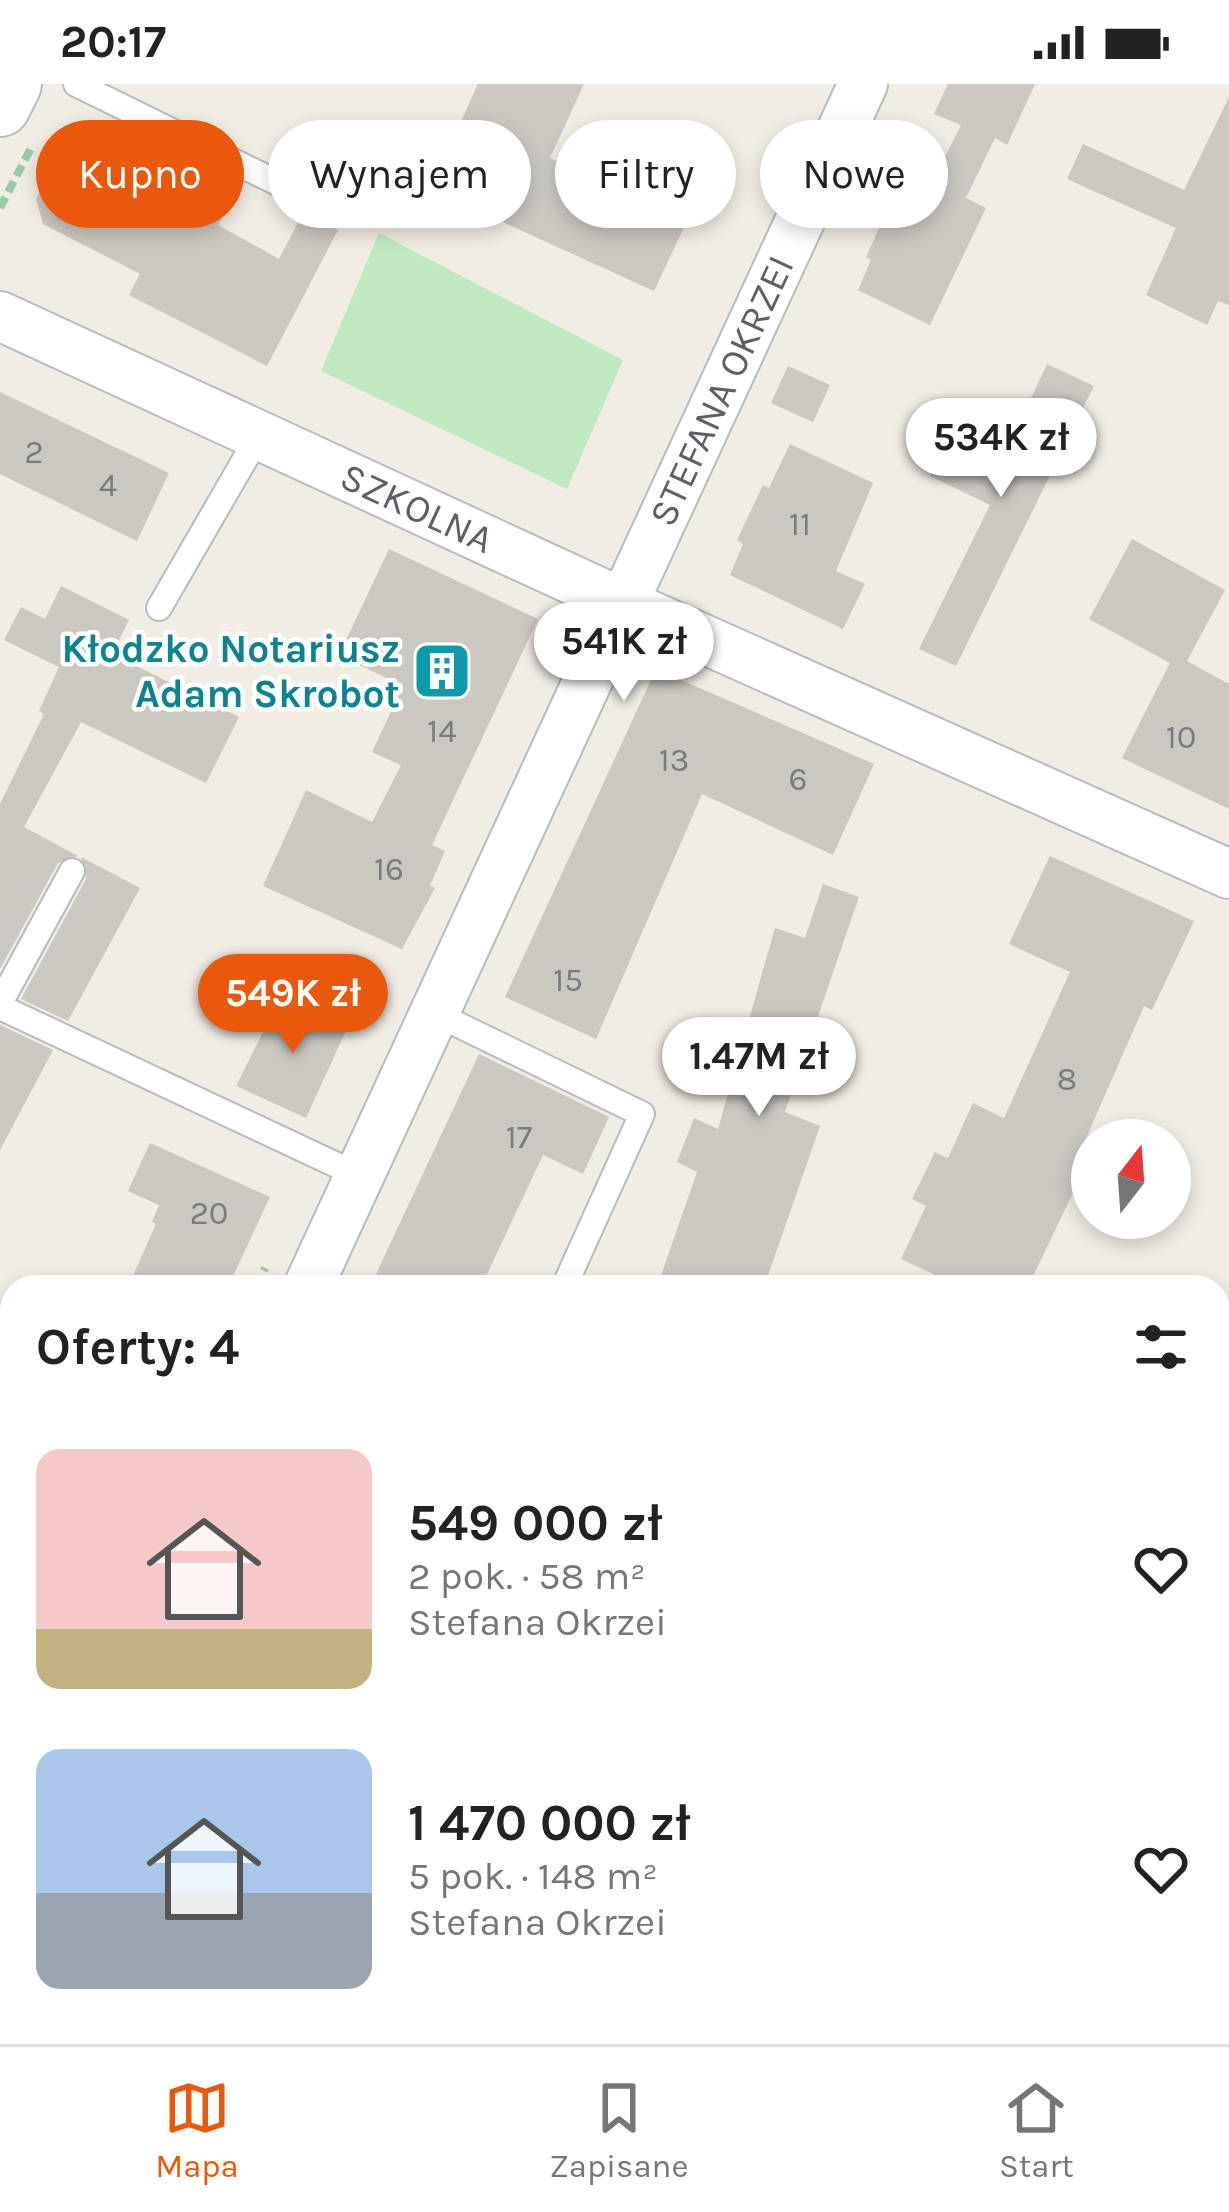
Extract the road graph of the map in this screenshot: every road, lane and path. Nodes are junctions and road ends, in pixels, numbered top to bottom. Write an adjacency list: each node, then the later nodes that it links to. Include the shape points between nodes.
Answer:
1 (11, 84): 4 (street)
2 (76, 84): 5 (lane)
3 (863, 84): 8 (street, STEFANA OKRZEI)
4 (0, 106)
5 (268, 178)
6 (0, 316): 7 (street, SZKOLNA)
7 (259, 435): 8 (street, SZKOLNA); 9 (lane)
8 (625, 604): 11 (street, SZKOLNA); 13 (street, STEFANA OKRZEI)
9 (159, 608)
10 (72, 871): 12 (lane)
11 (1229, 874)
12 (0, 1005): 14 (lane)
13 (436, 1014): 14 (street, STEFANA OKRZEI); 16 (lane, via 642,1114)
14 (360, 1176): 15 (street, STEFANA OKRZEI)
15 (314, 1275)
16 (569, 1275)

